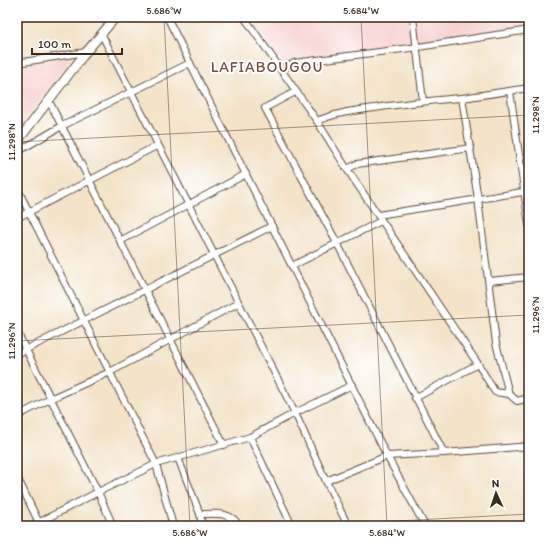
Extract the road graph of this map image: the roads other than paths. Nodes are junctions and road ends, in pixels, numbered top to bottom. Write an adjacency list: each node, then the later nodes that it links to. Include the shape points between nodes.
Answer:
1 (116, 17): 6 (street)
2 (166, 17): 10 (street)
3 (244, 17): 11 (street)
4 (413, 17): 7 (street)
5 (529, 30): 7 (street)
6 (102, 35): 8 (street); 13 (street)
7 (418, 47): 11 (street, via 294,63); 18 (street)
8 (86, 52): 9 (street); 17 (street)
9 (17, 63)
10 (190, 63): 13 (street); 26 (street)
11 (281, 70): 15 (street)
12 (529, 88): 14 (street)
13 (131, 91): 20 (street); 22 (street)
14 (510, 91): 16 (street); 29 (street)
15 (296, 92): 19 (street); 39 (street, via 265,108)
16 (462, 98): 18 (street); 23 (street)
17 (49, 101): 20 (street); 21 (street)
18 (423, 101): 19 (street, via 342,113)
19 (317, 121): 25 (street)
20 (62, 126): 24 (street); 27 (street)
21 (17, 142)
22 (158, 144): 27 (street); 31 (street)
23 (471, 148): 25 (street, via 357,164); 30 (street)
24 (17, 152)
25 (347, 169): 33 (street)
26 (246, 174): 31 (street); 37 (street)
27 (89, 181): 32 (street); 38 (street)
28 (17, 188): 32 (street)
29 (527, 192): 30 (street); 36 (street)
30 (478, 199): 33 (street); 43 (street)
31 (188, 205): 38 (street); 40 (street)
32 (29, 211): 34 (street); 46 (street)
33 (378, 215): 35 (street)
34 (17, 218)
35 (382, 221): 39 (street); 51 (street)
36 (529, 225)
37 (272, 226): 40 (street); 41 (street)
38 (120, 241): 44 (street)
39 (337, 243): 41 (street); 56 (street)
40 (214, 255): 44 (street); 45 (street)
41 (292, 266): 53 (street)
42 (529, 276): 43 (street)
43 (489, 282): 54 (street, via 496,344)
44 (145, 290): 46 (street); 48 (street)
45 (238, 303): 48 (street); 58 (street)
46 (84, 320): 49 (street); 52 (street)
47 (17, 332): 49 (street)
48 (171, 340): 52 (street); 61 (street)
49 (26, 350): 50 (street); 55 (street)
50 (17, 354)
51 (478, 364): 54 (street, via 495,392); 56 (street)
52 (110, 372): 55 (street); 66 (street)
53 (352, 385): 58 (street); 64 (street)
54 (509, 394): 57 (street, via 516,401)
55 (52, 398): 59 (street); 69 (street)
56 (415, 398): 63 (street)
57 (529, 398)
58 (295, 413): 60 (street); 68 (street)
59 (17, 416)
60 (250, 437): 61 (street); 77 (street)
61 (224, 445): 65 (street)
62 (529, 446): 63 (street)
63 (444, 453): 64 (street)
64 (387, 456): 68 (street); 79 (street)
65 (178, 458): 66 (street); 70 (street)
66 (156, 464): 69 (street); 74 (street)
67 (17, 477): 71 (street)
68 (326, 481): 78 (street)
69 (98, 492): 71 (street); 73 (street)
70 (200, 514): 75 (street); 76 (street, via 230,516)
71 (40, 524): 72 (street)
72 (32, 526)
73 (113, 526)
74 (173, 526)
75 (202, 526)
76 (239, 526)
77 (292, 526)
78 (348, 526)
79 (425, 526)

